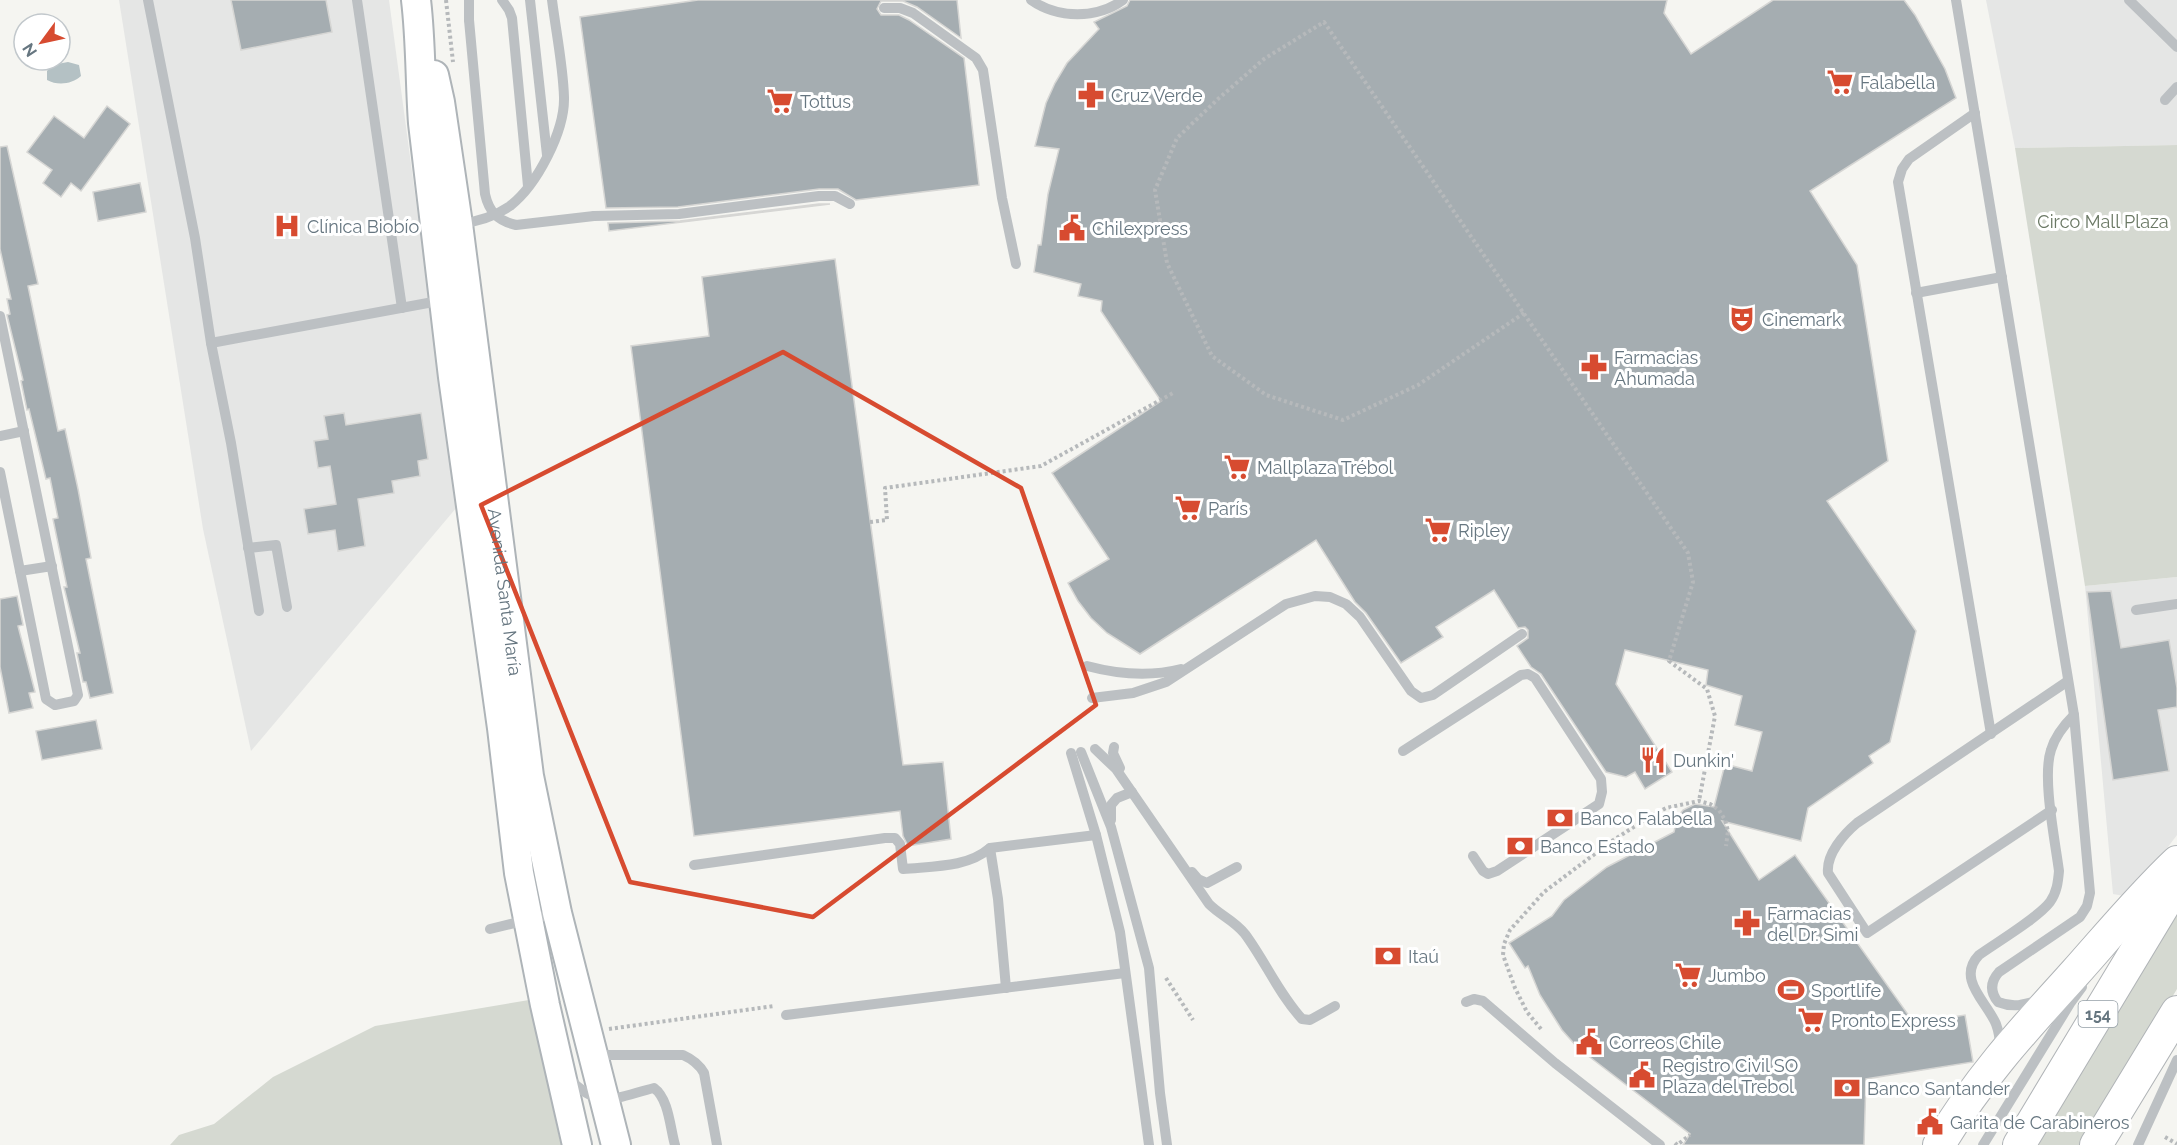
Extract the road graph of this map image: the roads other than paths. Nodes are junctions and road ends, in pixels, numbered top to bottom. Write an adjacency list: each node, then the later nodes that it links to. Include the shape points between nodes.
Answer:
1 (148, 0): 30 (lane, via 195,238)
2 (357, 0): 28 (lane)
3 (416, 0): 15 (main road, Avenida Santa María)
4 (469, 0): 22 (lane, bridge, via 485,194 498,218 516,225 594,216 679,214 819,196 835,196)
5 (502, 0): 21 (lane, via 512,18)
6 (530, 0): 20 (lane)
7 (552, 0): 20 (lane, via 564,96 560,126)
8 (1031, 0): 14 (lane, via 1045,9)
9 (1062, 0): 14 (lane)
10 (1123, 0): 14 (lane, via 1098,13)
11 (1956, 0): 19 (lane)
12 (2129, 0): 16 (lane)
13 (884, 8): 24 (lane, via 913,13 976,58 983,70)
14 (1063, 13)
15 (420, 36): 23 (main road, Avenida Santa María, via 440,102); 27 (main road, Avenida Santa María, via 423,123)
16 (2177, 47)
17 (2177, 87): 18 (lane)
18 (2165, 100)
19 (1975, 113): 25 (lane); 26 (lane, via 1909,159 1899,176)
20 (547, 156): 21 (lane)
21 (528, 186): 23 (lane, via 498,213)
22 (850, 204)
23 (458, 224): 62 (main road, Avenida Santa María, via 522,728)
24 (1016, 264)
25 (2002, 277): 26 (lane); 44 (lane)
26 (1916, 293): 47 (lane)
27 (444, 300): 28 (lane); 63 (main road, Avenida Santa María)
28 (402, 308): 30 (lane)
29 (0, 316): 31 (lane)
30 (211, 343): 34 (lane)
31 (24, 431): 32 (lane); 35 (lane)
32 (0, 436)
33 (0, 472): 36 (lane)
34 (248, 548): 38 (lane, via 276,545); 40 (lane)
35 (52, 566): 36 (lane); 36 (lane, via 78,695 74,701 55,705 46,699)
36 (20, 572)
37 (2177, 604): 39 (lane)
38 (287, 607)
39 (2136, 610)
40 (259, 611)
41 (1522, 634): 43 (lane, via 1433,695 1421,698 1411,691 1360,616 1346,604 1315,596 1286,604)
42 (1087, 666): 43 (lane, via 1132,674)
43 (1190, 667): 45 (lane, via 1166,682 1133,693)
44 (2068, 681): 46 (lane); 47 (lane)
45 (1092, 698)
46 (2074, 715): 52 (lane, via 2050,751); 69 (lane, via 2089,899 2080,917 1999,972 1992,983 1998,1002 2013,1006)
47 (1990, 734): 52 (lane, via 1857,823 1841,838 1828,862 1828,873 1867,933)
48 (1114, 747): 59 (lane, via 1116,763 1198,879 1207,883)
49 (1095, 749): 51 (lane)
50 (1402, 751): 56 (lane, via 1521,675 1535,678 1601,779 1599,804 1497,871 1483,871)
51 (1132, 792): 53 (lane, via 1111,805); 71 (lane, via 1209,904 1243,932 1302,1018 1310,1020)
52 (2052, 810): 75 (lane, via 2059,871 2055,894 2042,910 1979,955 1970,971 1972,985 1996,1023)
53 (1111, 827): 54 (lane, via 1076,752); 85 (lane, via 1149,968)
54 (1096, 835): 55 (lane); 66 (lane, via 1120,932)
55 (990, 848): 58 (lane, via 969,861 903,869 900,844 895,838 885,838); 68 (lane)
56 (1473, 856)
57 (2177, 862): 69 (main road)
58 (694, 865)
59 (1237, 867)
60 (2177, 870): 65 (lane)
61 (2177, 883): 88 (main road, 154)
62 (557, 913): 63 (lane); 74 (main road, Avenida Santa María)
63 (527, 920): 64 (lane); 77 (main road, Avenida Santa María)
64 (490, 929)
65 (2110, 951)
66 (1125, 973): 68 (lane); 84 (lane)
67 (2090, 976): 87 (lane)
68 (1006, 988): 73 (lane)
69 (2055, 995): 75 (main road)
70 (1466, 1002): 79 (lane, via 1484,1002 1572,1076)
71 (1335, 1006)
72 (2177, 1012): 89 (main road)
73 (786, 1014)
74 (594, 1055): 78 (main road, Avenida Santa María); 83 (lane, via 683,1055 691,1059 704,1073)
75 (1999, 1059): 86 (main road, via 1969,1096)
76 (2177, 1060): 90 (lane)
77 (560, 1068): 78 (lane, via 585,1093); 80 (main road, Avenida Santa María)
78 (605, 1100): 81 (main road, Avenida Santa María); 82 (lane, via 654,1088 663,1101)
79 (1664, 1141)
80 (577, 1145)
81 (616, 1145)
82 (675, 1145)
83 (717, 1145)
84 (1149, 1145)
85 (1167, 1145)
86 (1939, 1145)
87 (1983, 1145)
88 (2019, 1145)
89 (2096, 1145)
90 (2138, 1145)

